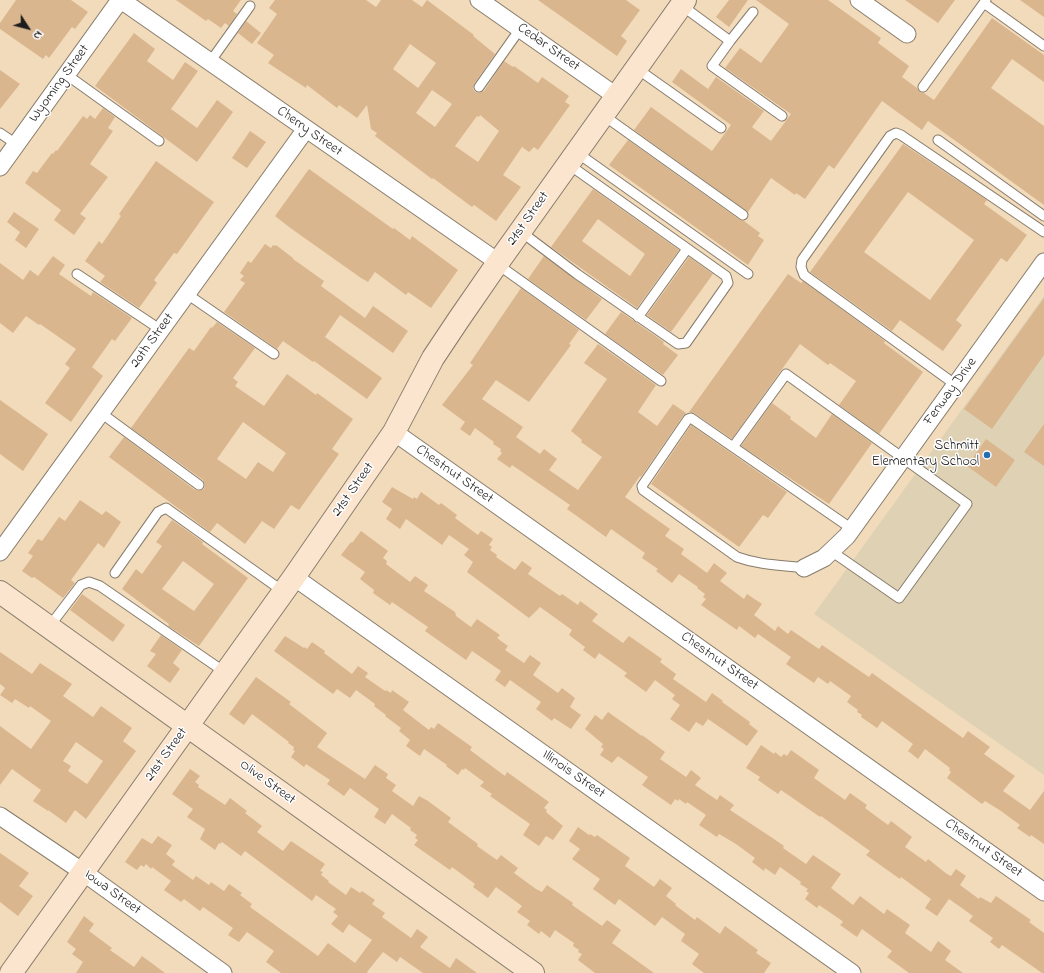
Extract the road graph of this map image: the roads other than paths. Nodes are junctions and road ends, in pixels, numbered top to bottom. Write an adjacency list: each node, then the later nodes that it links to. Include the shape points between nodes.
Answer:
1 (121, 0): 12 (street, Cherry Street); 14 (street, Wyoming Street)
2 (859, 0): 9 (street)
3 (985, 2): 11 (lane); 16 (lane)
4 (489, 3): 8 (street, Cedar Street)
5 (683, 3): 10 (lane); 13 (street, 21st Street)
6 (250, 6): 12 (lane)
7 (752, 12): 10 (lane)
8 (520, 29): 15 (lane); 17 (street, Cedar Street)
9 (907, 34)
10 (730, 41): 19 (lane, via 712,66)
11 (1044, 46)
12 (210, 62): 21 (street, Cherry Street)
13 (636, 68): 17 (street, 21st Street); 20 (lane)
14 (66, 75): 24 (lane); 25 (street, Wyoming Street)
15 (479, 87)
16 (923, 87)
17 (616, 96): 18 (street, 21st Street)
18 (603, 115): 26 (street, 21st Street); 27 (lane)
19 (782, 116)
20 (721, 128)
21 (306, 129): 33 (street, Cherry Street); 36 (street, 20th Street)
22 (0, 133): 25 (lane)
23 (938, 140): 28 (lane)
24 (159, 141)
25 (6, 155)
26 (572, 158): 29 (street, 21st Street); 31 (lane); 35 (lane)
27 (743, 215)
28 (1044, 216)
29 (520, 231): 33 (street, 21st Street); 37 (lane)
30 (1044, 232): 41 (lane, via 896,133 890,136 802,260 804,275)
31 (687, 249): 37 (lane); 37 (lane, via 726,276 728,283 686,343 678,344)
32 (1044, 262): 41 (street, Fenway Drive)
33 (498, 263): 40 (lane); 43 (street, 21st Street, via 433,358)
34 (77, 274): 38 (lane)
35 (748, 274)
36 (187, 294): 38 (street, 20th Street); 39 (lane)
37 (638, 317)
38 (161, 330): 42 (street, 20th Street)
39 (274, 354)
40 (661, 381)
41 (956, 385): 45 (street, Fenway Drive)
42 (101, 413): 46 (lane); 49 (street, 20th Street)
43 (394, 432): 52 (street, 21st Street); 59 (street, Chestnut Street)
44 (733, 447): 45 (lane, via 786,374); 47 (lane); 50 (lane, via 691,418 688,419 642,486 643,490 737,556 750,562)
45 (903, 458): 47 (street, Fenway Drive); 48 (lane, via 967,504 899,598)
46 (199, 485)
47 (852, 529): 48 (street, Fenway Drive)
48 (831, 551): 50 (street, Fenway Drive, via 824,558)
49 (0, 552)
50 (804, 568)
51 (115, 573): 52 (lane, via 158,512 166,508)
52 (289, 585): 55 (street, 21st Street); 63 (street, Illinois Street)
53 (0, 592): 54 (street, Olive Street)
54 (49, 627): 55 (lane, via 80,585 89,582 100,586); 56 (street, Olive Street)
55 (226, 673): 56 (street, 21st Street)
56 (188, 726): 58 (street, 21st Street); 62 (street, Olive Street)
57 (0, 816): 58 (street, Iowa Street)
58 (83, 872): 60 (street, 21st Street); 61 (street, Iowa Street)
59 (1044, 892)
60 (11, 973)
61 (223, 973)
62 (533, 973)
63 (852, 973)

